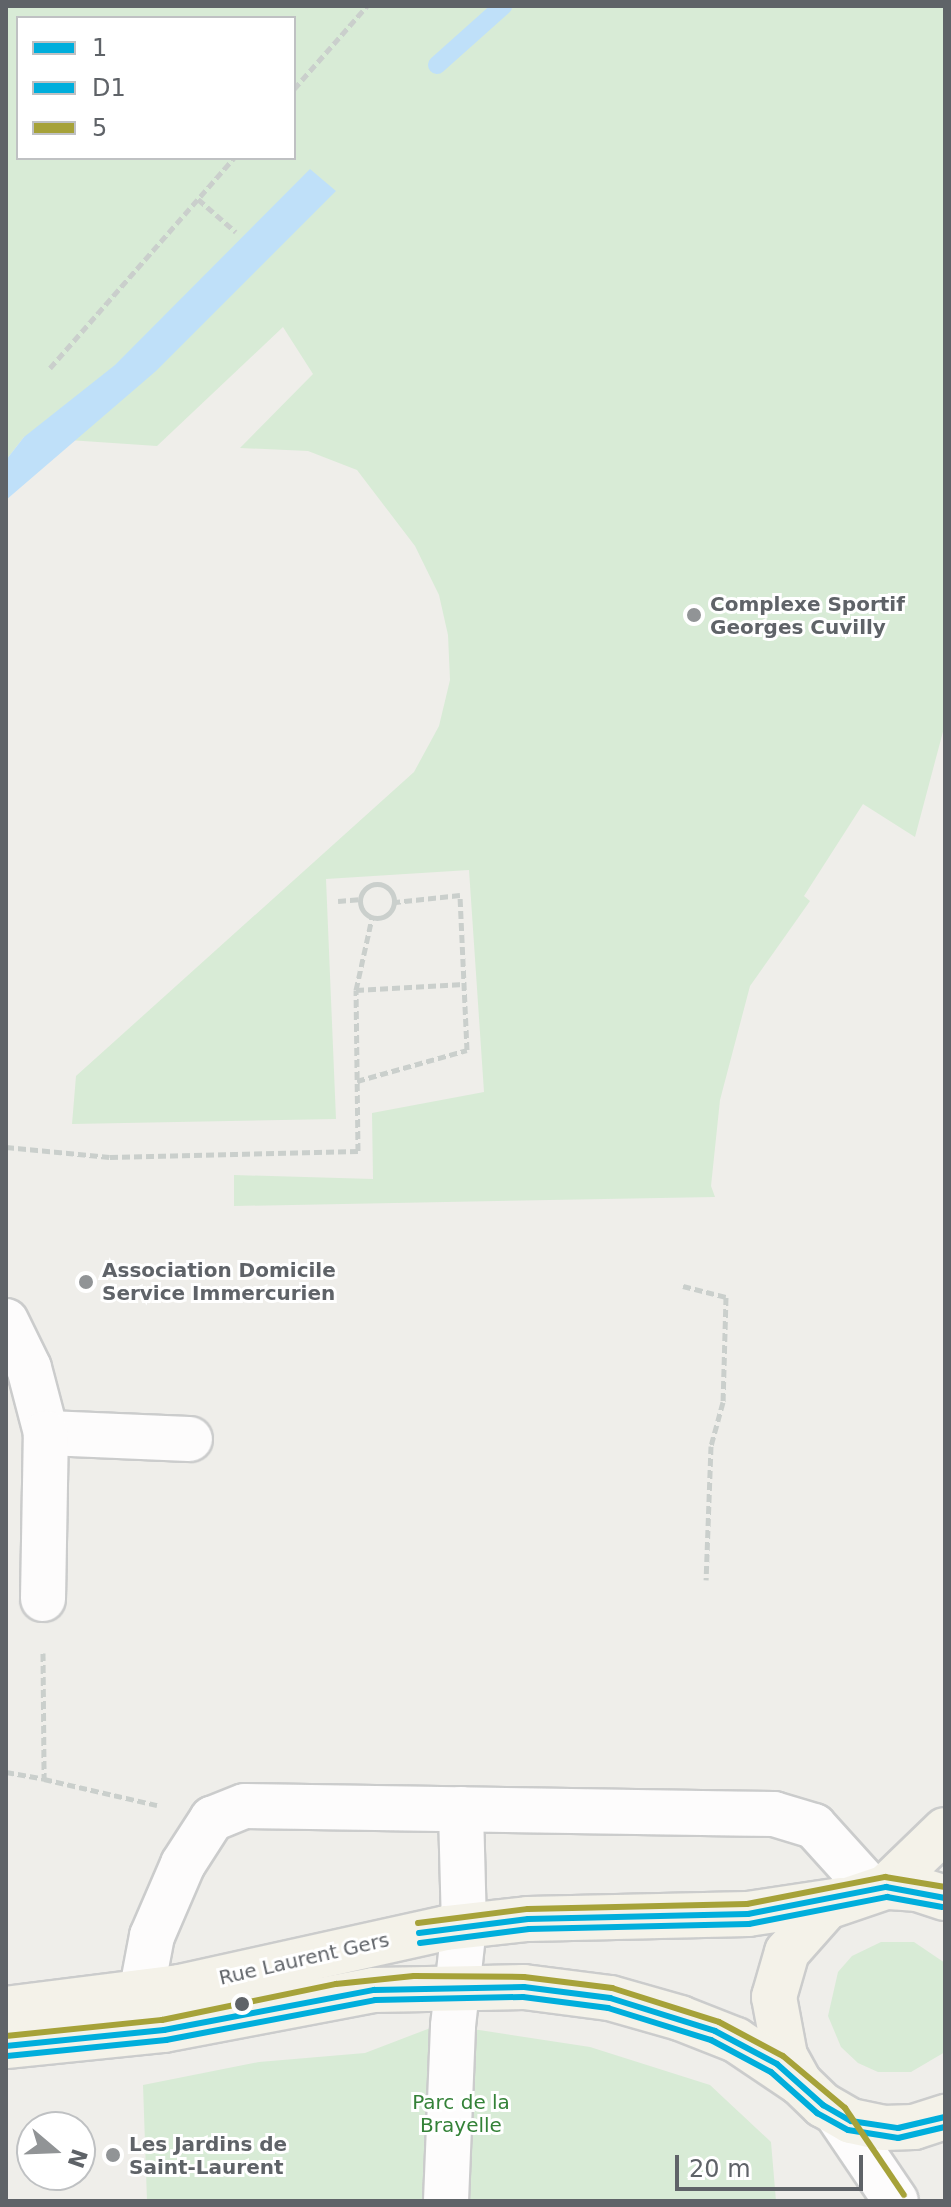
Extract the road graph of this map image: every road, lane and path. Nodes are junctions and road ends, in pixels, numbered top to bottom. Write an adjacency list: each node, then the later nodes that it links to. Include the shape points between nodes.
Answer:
1 (367, 6): 2 (path)
2 (296, 87)
3 (232, 160): 4 (path)
4 (198, 199): 5 (path); 6 (path)
5 (236, 232)
6 (50, 368)
7 (359, 899): 8 (path); 9 (path, via 379,884 390,890); 10 (path)
8 (338, 901)
9 (395, 902): 10 (path, via 392,912); 11 (path, via 460,895)
10 (372, 918): 12 (path)
11 (464, 984): 12 (path); 13 (path, via 467,1050)
12 (356, 990): 13 (path)
13 (357, 1081): 14 (path, via 358,1151 110,1157)
14 (6, 1147)
15 (683, 1286): 19 (path, via 726,1297 723,1402 711,1446)
16 (6, 1321): 17 (street, via 29,1368)
17 (46, 1433): 18 (street); 20 (street)
18 (190, 1439)
19 (706, 1580)
20 (43, 1599): 22 (path)
21 (6, 1772): 22 (path)
22 (44, 1779): 24 (path)
23 (461, 1809): 24 (street, via 245,1806); 26 (street, via 774,1814 814,1826); 28 (street)
24 (212, 1819): 30 (street, via 183,1864 152,1936)
25 (945, 1830): 26 (main road)
26 (866, 1892): 27 (main road, Rue Laurent Gers, via 918,1889); 28 (main road, Rue Laurent Gers, via 748,1914 528,1919); 33 (main road, via 815,1916 795,1939 777,1981 778,2042)
27 (945, 1898)
28 (464, 1926): 29 (street); 30 (main road, Rue Laurent Gers)
29 (458, 1988): 32 (main road, Rue Laurent Gers, via 415,1986 338,1994 164,2030); 33 (main road, Rue Laurent Gers, via 524,1987 647,2008 736,2040); 36 (street)
30 (141, 1994): 31 (main road, Rue Laurent Gers)
31 (6, 2009)
32 (6, 2046)
33 (800, 2083): 34 (main road, Rue Laurent Gers)
34 (837, 2114): 35 (main road, via 883,2128 914,2127); 37 (street)
35 (945, 2117)
36 (446, 2201)
37 (896, 2201)

